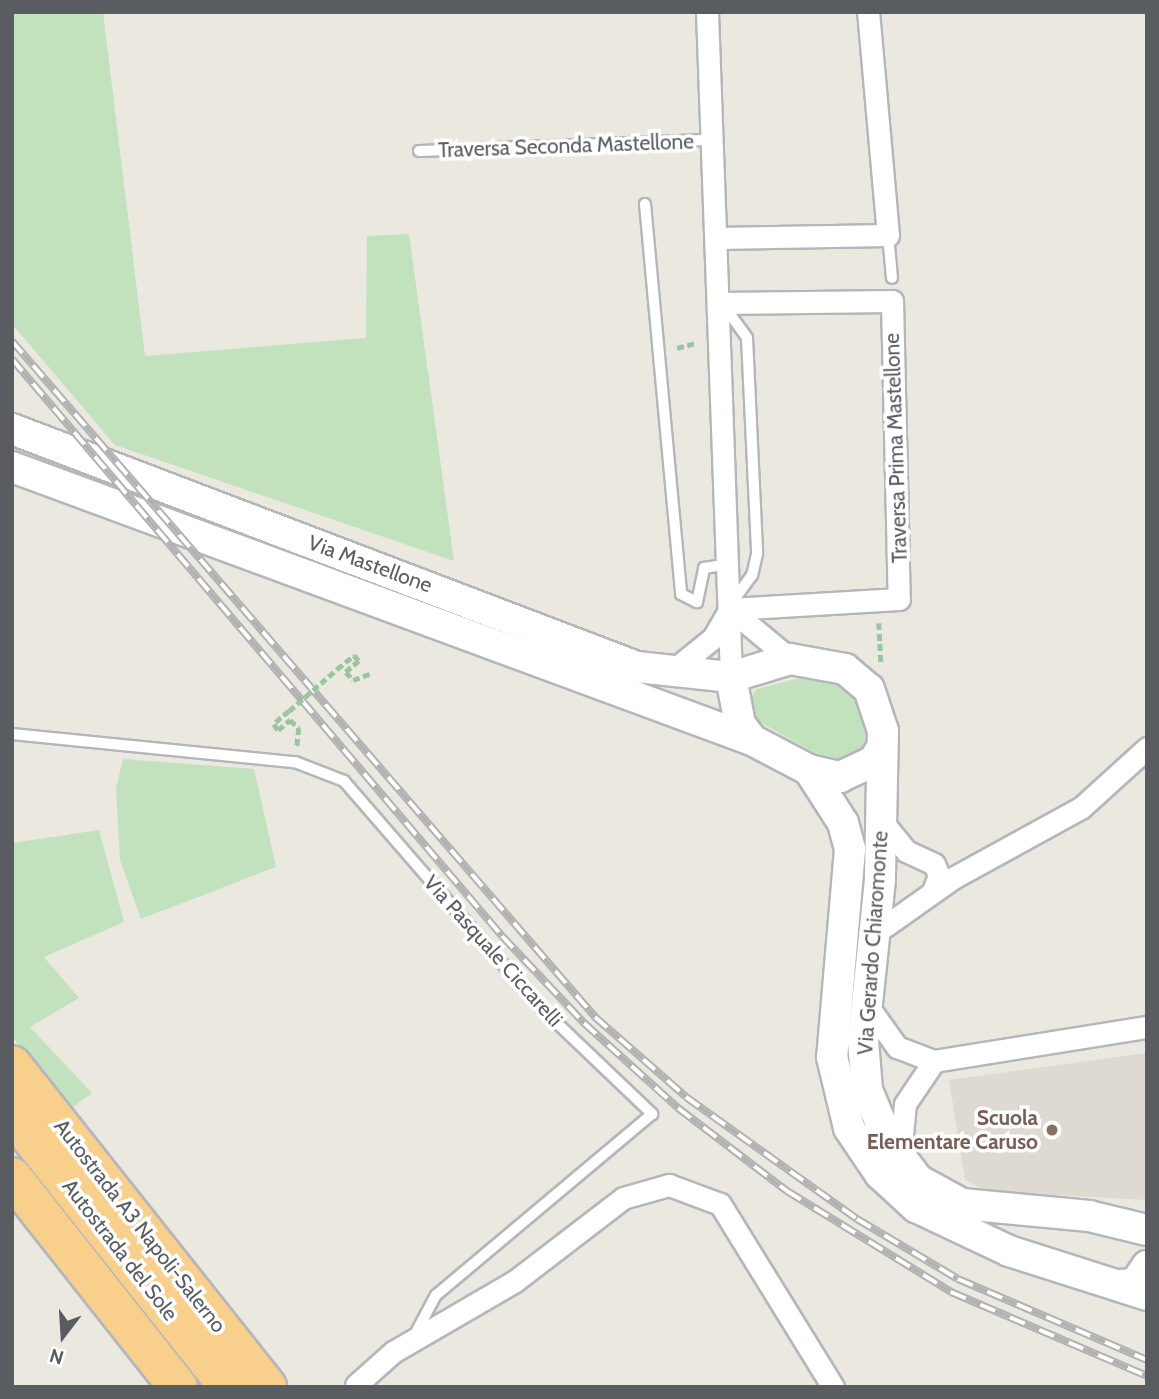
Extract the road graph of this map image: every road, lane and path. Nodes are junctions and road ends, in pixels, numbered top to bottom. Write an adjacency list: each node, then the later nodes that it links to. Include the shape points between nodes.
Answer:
1 (707, 12): 3 (street, Traversa Seconda Mastellone)
2 (869, 12): 6 (street)
3 (712, 140): 4 (lane, Traversa Seconda Mastellone); 7 (street, Traversa Seconda Mastellone)
4 (419, 150)
5 (645, 204): 14 (lane, via 683,597 700,600 706,566)
6 (888, 235): 7 (street); 8 (lane)
7 (716, 238): 9 (street, Traversa Seconda Mastellone)
8 (892, 278)
9 (720, 303): 10 (street, Traversa Seconda Mastellone); 15 (street, Traversa Prima Mastellone, via 892,301 900,597); 16 (lane, via 747,338 757,554 752,575)
10 (721, 342): 11 (path, via 677,344); 14 (street, Traversa Seconda Mastellone)
11 (677, 358)
12 (12, 429): 18 (street, Via Mastellone, via 625,663)
13 (12, 467): 22 (street, Via Mastellone)
14 (729, 564): 16 (street, Traversa Seconda Mastellone)
15 (878, 602): 16 (street); 21 (path)
16 (730, 607): 17 (street); 18 (street, via 713,638); 20 (street, Traversa Seconda Mastellone)
17 (790, 659): 20 (street, Via Gerardo Chiaromonte); 25 (street, Via Gerardo Chiaromonte, via 845,668 869,690)
18 (671, 672): 20 (street, Via Mastellone)
19 (372, 673): 27 (path, bridge, via 353,680 346,672 359,661 354,655 274,724 278,730 290,720 299,728)
20 (731, 677): 24 (street, via 740,724)
21 (881, 678)
22 (657, 705): 24 (street, Via Gerardo Chiaromonte)
23 (12, 734): 27 (lane, Via Pasquale Ciccarelli)
24 (752, 740): 28 (street, Via Gerardo Chiaromonte)
25 (882, 747): 28 (street, via 874,761 840,777); 29 (street, Via Gerardo Chiaromonte)
26 (1147, 748): 30 (street, via 1082,807)
27 (295, 762): 43 (lane, Via Pasquale Ciccarelli, via 344,781 536,1003 652,1116 436,1295)
28 (809, 770): 41 (street, Via Gerardo Chiaromonte, via 843,823 850,849 832,1056 849,1128 880,1174 916,1207 999,1247)
29 (881, 820): 30 (street, via 906,851 923,859 939,876); 31 (street, Via Gerardo Chiaromonte)
30 (933, 891): 31 (street)
31 (874, 934): 32 (street, Via Gerardo Chiaromonte)
32 (867, 1005): 34 (street, via 897,1047); 37 (street, Via Gerardo Chiaromonte, via 867,1090)
33 (1147, 1027): 34 (street)
34 (934, 1061): 37 (street, via 905,1104)
35 (12, 1065): 47 (highway, Autostrada A3 Napoli-Salerno)
36 (12, 1114): 46 (highway, Autostrada del Sole)
37 (901, 1157): 39 (street, Via Gerardo Chiaromonte, via 918,1180 962,1204 1088,1216)
38 (12, 1177): 45 (highway)
39 (1147, 1230)
40 (1147, 1266): 41 (street, via 1135,1284)
41 (1118, 1285): 42 (street, Via Gerardo Chiaromonte)
42 (1147, 1295)
43 (412, 1340): 44 (street, Via Pasquale Ciccarelli); 48 (street, Via Pasquale Ciccarelli, via 515,1281 623,1198 669,1185 720,1204)
44 (356, 1385)
45 (178, 1387)
46 (228, 1387)
47 (267, 1387)
48 (833, 1387)

